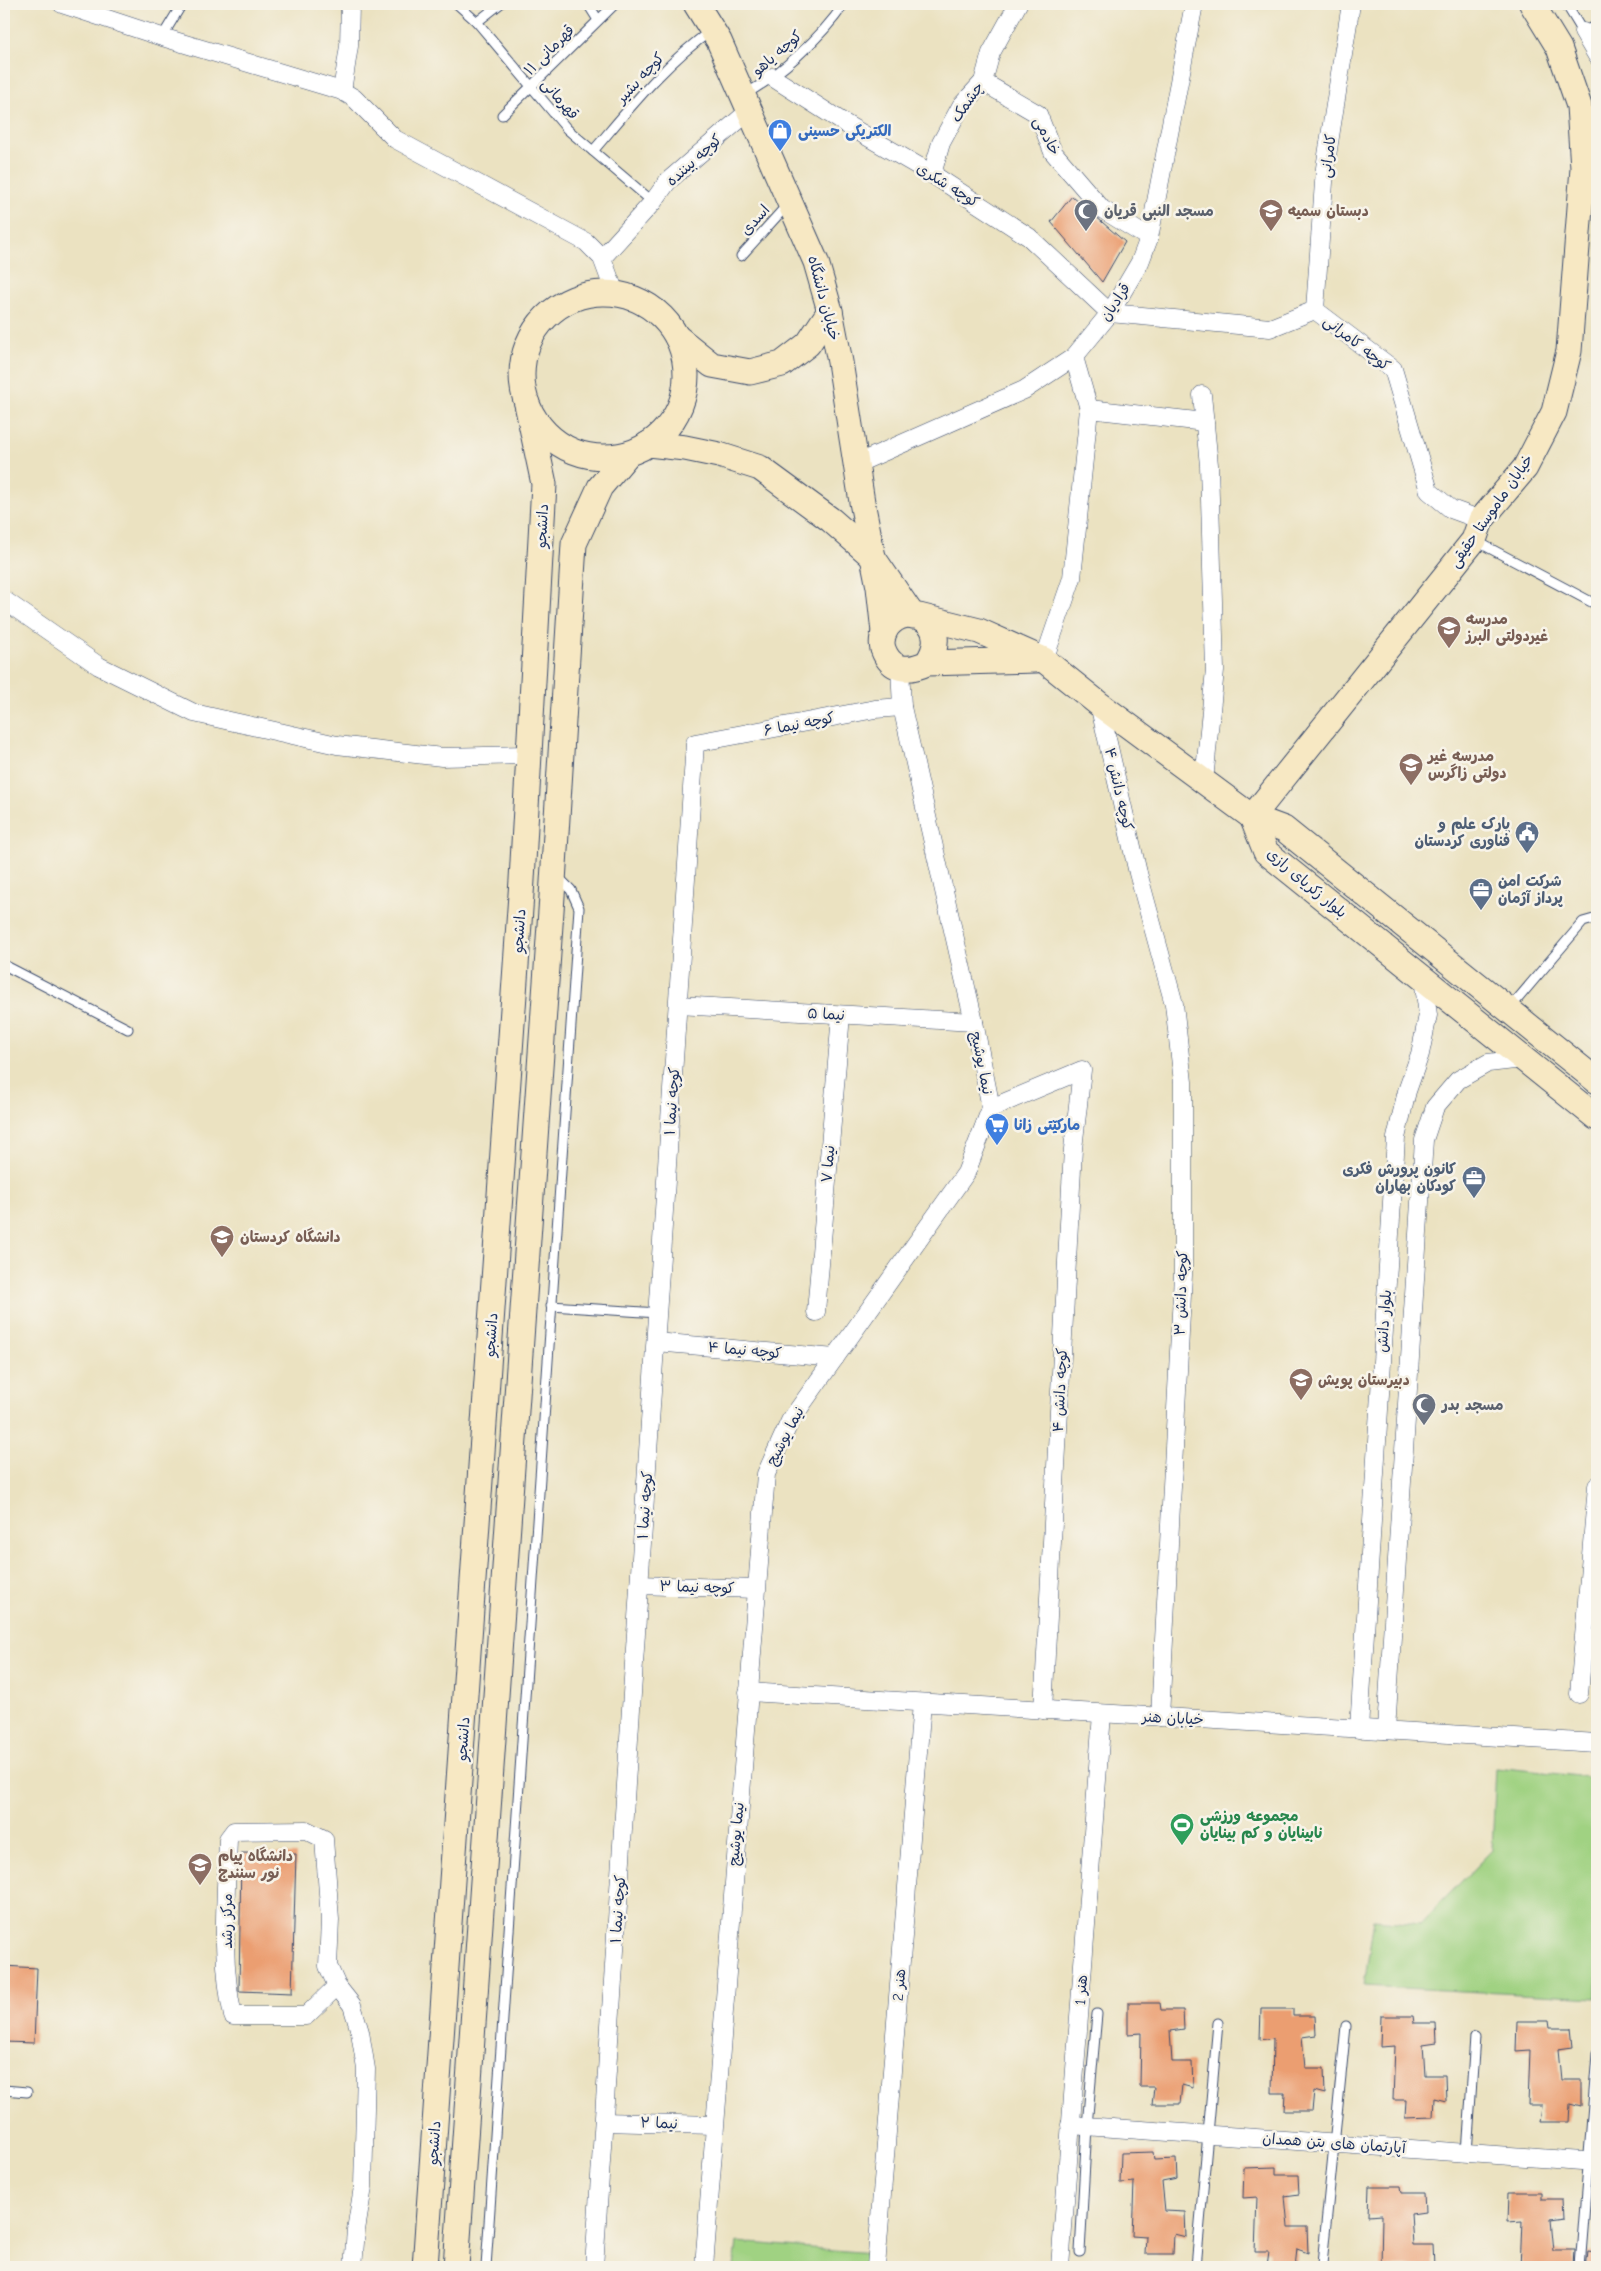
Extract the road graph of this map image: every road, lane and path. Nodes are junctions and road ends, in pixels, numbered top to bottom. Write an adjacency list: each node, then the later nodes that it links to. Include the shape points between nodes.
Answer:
1 (63, 4): 19 (street)
2 (182, 4): 19 (lane)
3 (350, 4): 24 (street, via 349,46)
4 (457, 4): 16 (lane, قهرمانی)
5 (500, 4): 16 (lane)
6 (588, 4): 15 (lane)
7 (615, 4): 15 (lane, قهرمانی ۱۱)
8 (696, 4): 18 (street, خیابان دانشگاه)
9 (844, 4): 21 (lane, کوچه یاهو, via 830,25)
10 (1018, 4): 22 (street, چشمک, via 991,53)
11 (1194, 4): 31 (street, قرادیان)
12 (1351, 4): 35 (street, کامرانی, via 1325,168)
13 (1532, 4): 46 (street, خیابان ماموستا حقیقی, via 1559,48 1579,106 1583,168 1569,351 1554,412 1525,468)
14 (1566, 4): 17 (lane)
15 (598, 20): 23 (lane, قهرمانی ۱۱)
16 (478, 22): 23 (lane, قهرمانی)
17 (1590, 29): 20 (street)
18 (712, 30): 25 (street, خیابان دانشگاه); 27 (lane, کوچه بشیر, via 687,48 653,82)
19 (162, 38): 24 (street)
20 (1597, 56)
21 (772, 77): 25 (lane, کوچه یاهو); 28 (street, کوچه شکری)
22 (983, 82): 28 (street, چشمک, via 961,106 940,143); 31 (street, خادمی, via 1038,114 1053,152 1102,209)
23 (532, 87): 26 (lane, قهرمانی ۱۱); 27 (lane, قهرمانی, via 568,129)
24 (342, 91): 33 (street, via 354,98 395,139 586,242)
25 (746, 103): 29 (street, کوچه بیننده, via 668,181); 30 (street, خیابان دانشگاه)
26 (502, 115)
27 (593, 151): 29 (lane, قهرمانی)
28 (932, 174): 37 (street, کوچه شکری, via 1029,237)
29 (653, 202): 33 (street, کوچه بیننده)
30 (790, 202): 32 (lane, اسدی); 36 (street, خیابان دانشگاه, via 816,262)
31 (1149, 238): 37 (street, قرادیان, via 1140,262)
32 (741, 256)
33 (602, 258): 34 (street)
34 (616, 293): 38 (street, via 641,301 662,316); 41 (street, via 587,294 561,304 540,323 526,348 521,376)
35 (1315, 310): 37 (street, کوچه کامرانی, via 1270,328); 46 (street, کوچه کامرانی, via 1393,369 1429,491)
36 (830, 311): 38 (street, via 808,344 782,364 750,372 712,365); 45 (street, خیابان دانشگاه)
37 (1110, 313): 39 (street, قرادیان)
38 (677, 337): 44 (street, via 685,360 685,384 679,408 666,428)
39 (1074, 358): 42 (street); 45 (street, قرادیان, via 1024,390)
40 (1202, 395): 43 (street)
41 (527, 404): 44 (street, via 539,425 557,442 578,453 603,457); 58 (street, دانشجو, via 544,484)
42 (1089, 409): 43 (street); 52 (street, via 1072,578)
43 (1205, 422): 59 (street, via 1215,670)
44 (638, 449): 47 (street, via 685,448 760,468 831,520); 61 (street, دانشجو, via 600,487 574,544)
45 (856, 464): 47 (street, خیابان دانشگاه)
46 (1478, 530): 49 (lane); 60 (street, خیابان ماموستا حقیقی)
47 (872, 556): 50 (street, خیابان دانشگاه); 51 (street, خیابان دانشگاه)
48 (4, 600): 58 (street, via 99,666 194,713 337,745 442,757)
49 (1597, 605)
50 (916, 616): 51 (street, via 905,615 892,620); 52 (street, via 979,631); 53 (street, via 931,624 936,637 935,652)
51 (884, 632): 54 (street, via 882,646 888,659)
52 (1044, 660): 53 (street); 55 (street)
53 (927, 663): 54 (street, via 914,669)
54 (900, 668): 56 (street, نیما یوشیج)
55 (1099, 704): 59 (street); 62 (street, کوچه دانش ۴)
56 (902, 707): 57 (street, کوچه نیما ۶, via 876,709); 69 (street, نیما یوشیج)
57 (696, 743): 66 (street, کوچه نیما ۱)
58 (529, 755): 112 (street, دانشجو)
59 (1204, 781): 60 (street)
60 (1252, 817): 65 (street, بلوار زکریای رازی, via 1266,852); 67 (street, بلوار زکریای رازی, via 1284,829)
61 (553, 872): 77 (lane, via 571,890 579,908); 113 (street, دانشجو)
62 (1138, 874): 90 (street, کوچه دانش ۳, via 1174,1004 1183,1082 1183,1275)
63 (1597, 918): 67 (lane, via 1584,922)
64 (4, 965): 70 (lane)
65 (1423, 978): 71 (street, بلوار زکریای رازی); 75 (street, بلوار دانش, via 1428,1015)
66 (678, 1004): 68 (street, نیما ۵); 79 (street, کوچه نیما ۱)
67 (1509, 1010): 72 (street, بلوار زکریای رازی)
68 (841, 1015): 69 (street, نیما ۵); 78 (street, نیما ۷)
69 (974, 1022): 73 (street, نیما یوشیج)
70 (128, 1030)
71 (1523, 1058): 74 (street, بلوار زکریای رازی); 76 (street, بلوار دانش, via 1488,1063 1458,1080 1435,1107)
72 (1597, 1081)
73 (991, 1108): 81 (street, نیما یوشیج, via 966,1173); 88 (street, کوچه دانش ۴, via 1082,1070 1073,1159)
74 (1597, 1118)
75 (1396, 1138): 76 (street); 91 (street, بلوار دانش)
76 (1424, 1140): 92 (street, بلوار دانش)
77 (551, 1306): 79 (lane); 114 (lane)
78 (816, 1312)
79 (658, 1313): 80 (street, کوچه نیما ۱)
80 (656, 1342): 81 (street, کوچه نیما ۴); 83 (street, کوچه نیما ۱)
81 (835, 1358): 84 (street, نیما یوشیج, via 790,1421 766,1474)
82 (1597, 1486): 86 (street)
83 (639, 1585): 84 (street, کوچه نیما ۳); 102 (street, کوچه نیما ۱)
84 (755, 1589): 85 (street, نیما یوشیج)
85 (748, 1692): 87 (street, خیابان هنر); 103 (street, نیما یوشیج)
86 (1579, 1694)
87 (922, 1703): 88 (street, خیابان هنر); 117 (street, هنر 2)
88 (1043, 1710): 89 (street, خیابان هنر)
89 (1102, 1714): 90 (street, خیابان هنر); 104 (street, هنر 1)
90 (1160, 1717): 91 (street, خیابان هنر)
91 (1359, 1729): 92 (street, خیابان هنر)
92 (1386, 1730): 93 (street, خیابان هنر)
93 (1597, 1743)
94 (337, 1986): 94 (street, مرکز رشد, via 328,1966 330,1920 324,1839 306,1830 234,1831 228,1839 226,1917 227,1990 233,2016 306,2016); 111 (street, مرکز رشد, via 352,2005 366,2069 363,2187)
95 (1097, 2014): 104 (lane)
96 (1218, 2023): 105 (lane)
97 (1346, 2026): 106 (lane)
98 (1475, 2038): 107 (lane)
99 (1597, 2054): 108 (lane)
100 (4, 2090): 101 (lane)
101 (27, 2092)
102 (604, 2122): 103 (street, نیما ۲); 115 (street, کوچه نیما ۱)
103 (713, 2125): 116 (street, نیما یوشیج)
104 (1079, 2126): 105 (street, آپارتمان های بتن همدان); 109 (lane); 118 (street, هنر 1)
105 (1206, 2135): 106 (street, آپارتمان های بتن همدان); 119 (lane)
106 (1333, 2143): 107 (street, آپارتمان های بتن همدان); 110 (lane)
107 (1467, 2153): 108 (street, آپارتمان های بتن همدان)
108 (1593, 2162): 120 (lane)
109 (1080, 2252)
110 (1322, 2264)
111 (353, 2267)
112 (425, 2267)
113 (456, 2267)
114 (486, 2267)
115 (594, 2267)
116 (704, 2267)
117 (876, 2267)
118 (1060, 2267)
119 (1196, 2267)
120 (1580, 2267)

